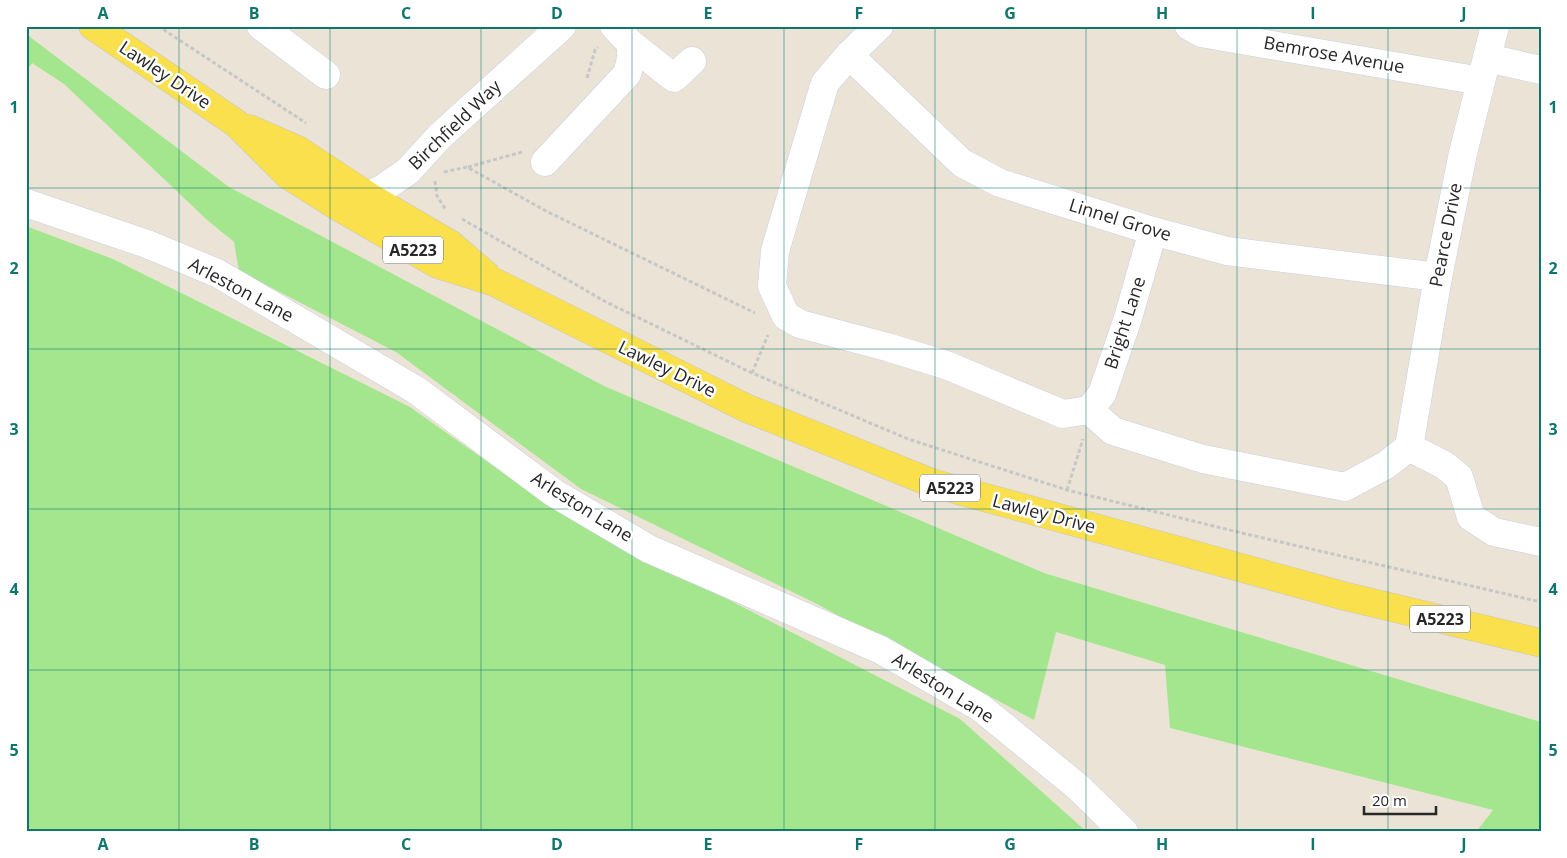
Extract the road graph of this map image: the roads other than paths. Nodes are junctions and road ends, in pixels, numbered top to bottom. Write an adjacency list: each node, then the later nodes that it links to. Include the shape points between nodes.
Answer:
1 (93, 26): 13 (main road, Lawley Drive / A5223)
2 (261, 26): 12 (street)
3 (562, 26): 15 (street, Birchfield Way, via 440,136 408,171)
4 (879, 26): 8 (street)
5 (1189, 26): 10 (street, Bemrose Avenue, via 1201,33)
6 (1495, 26): 10 (street, Pearce Drive)
7 (620, 33): 9 (street, via 674,78); 14 (street, via 631,59 627,74)
8 (849, 55): 18 (street, Linnel Grove, via 962,163 1000,183); 21 (street, via 825,83 775,251 772,286 780,319 946,365 1063,414)
9 (692, 61)
10 (1484, 69): 11 (street, Bemrose Avenue); 19 (street, Pearce Drive, via 1462,153)
11 (1541, 70)
12 (326, 75)
13 (237, 124): 15 (main road, Lawley Drive / A5223, via 298,150); 17 (main road, Lawley Drive / A5223, via 288,175)
14 (535, 156)
15 (368, 196): 17 (street, Birchfield Way); 20 (main road, Lawley Drive / A5223, via 450,244)
16 (26, 203): 25 (street, Arleston Lane, via 147,244 217,273 416,390 554,494 649,549 882,650 981,708 1078,787)
17 (337, 206): 20 (main road, Lawley Drive / A5223, via 436,264)
18 (1153, 231): 19 (street, Linnel Grove, via 1227,251); 21 (street, Bright Lane, via 1102,394)
19 (1438, 277): 22 (street, Pearce Drive)
20 (494, 282): 24 (main road, Lawley Drive / A5223, via 746,408 932,483 1344,596)
21 (1089, 410): 22 (street, via 1113,431 1203,459 1345,487 1386,466)
22 (1408, 447): 23 (street, via 1444,465 1459,477 1471,517 1494,532)
23 (1541, 542)
24 (1539, 644)
25 (1124, 832)

